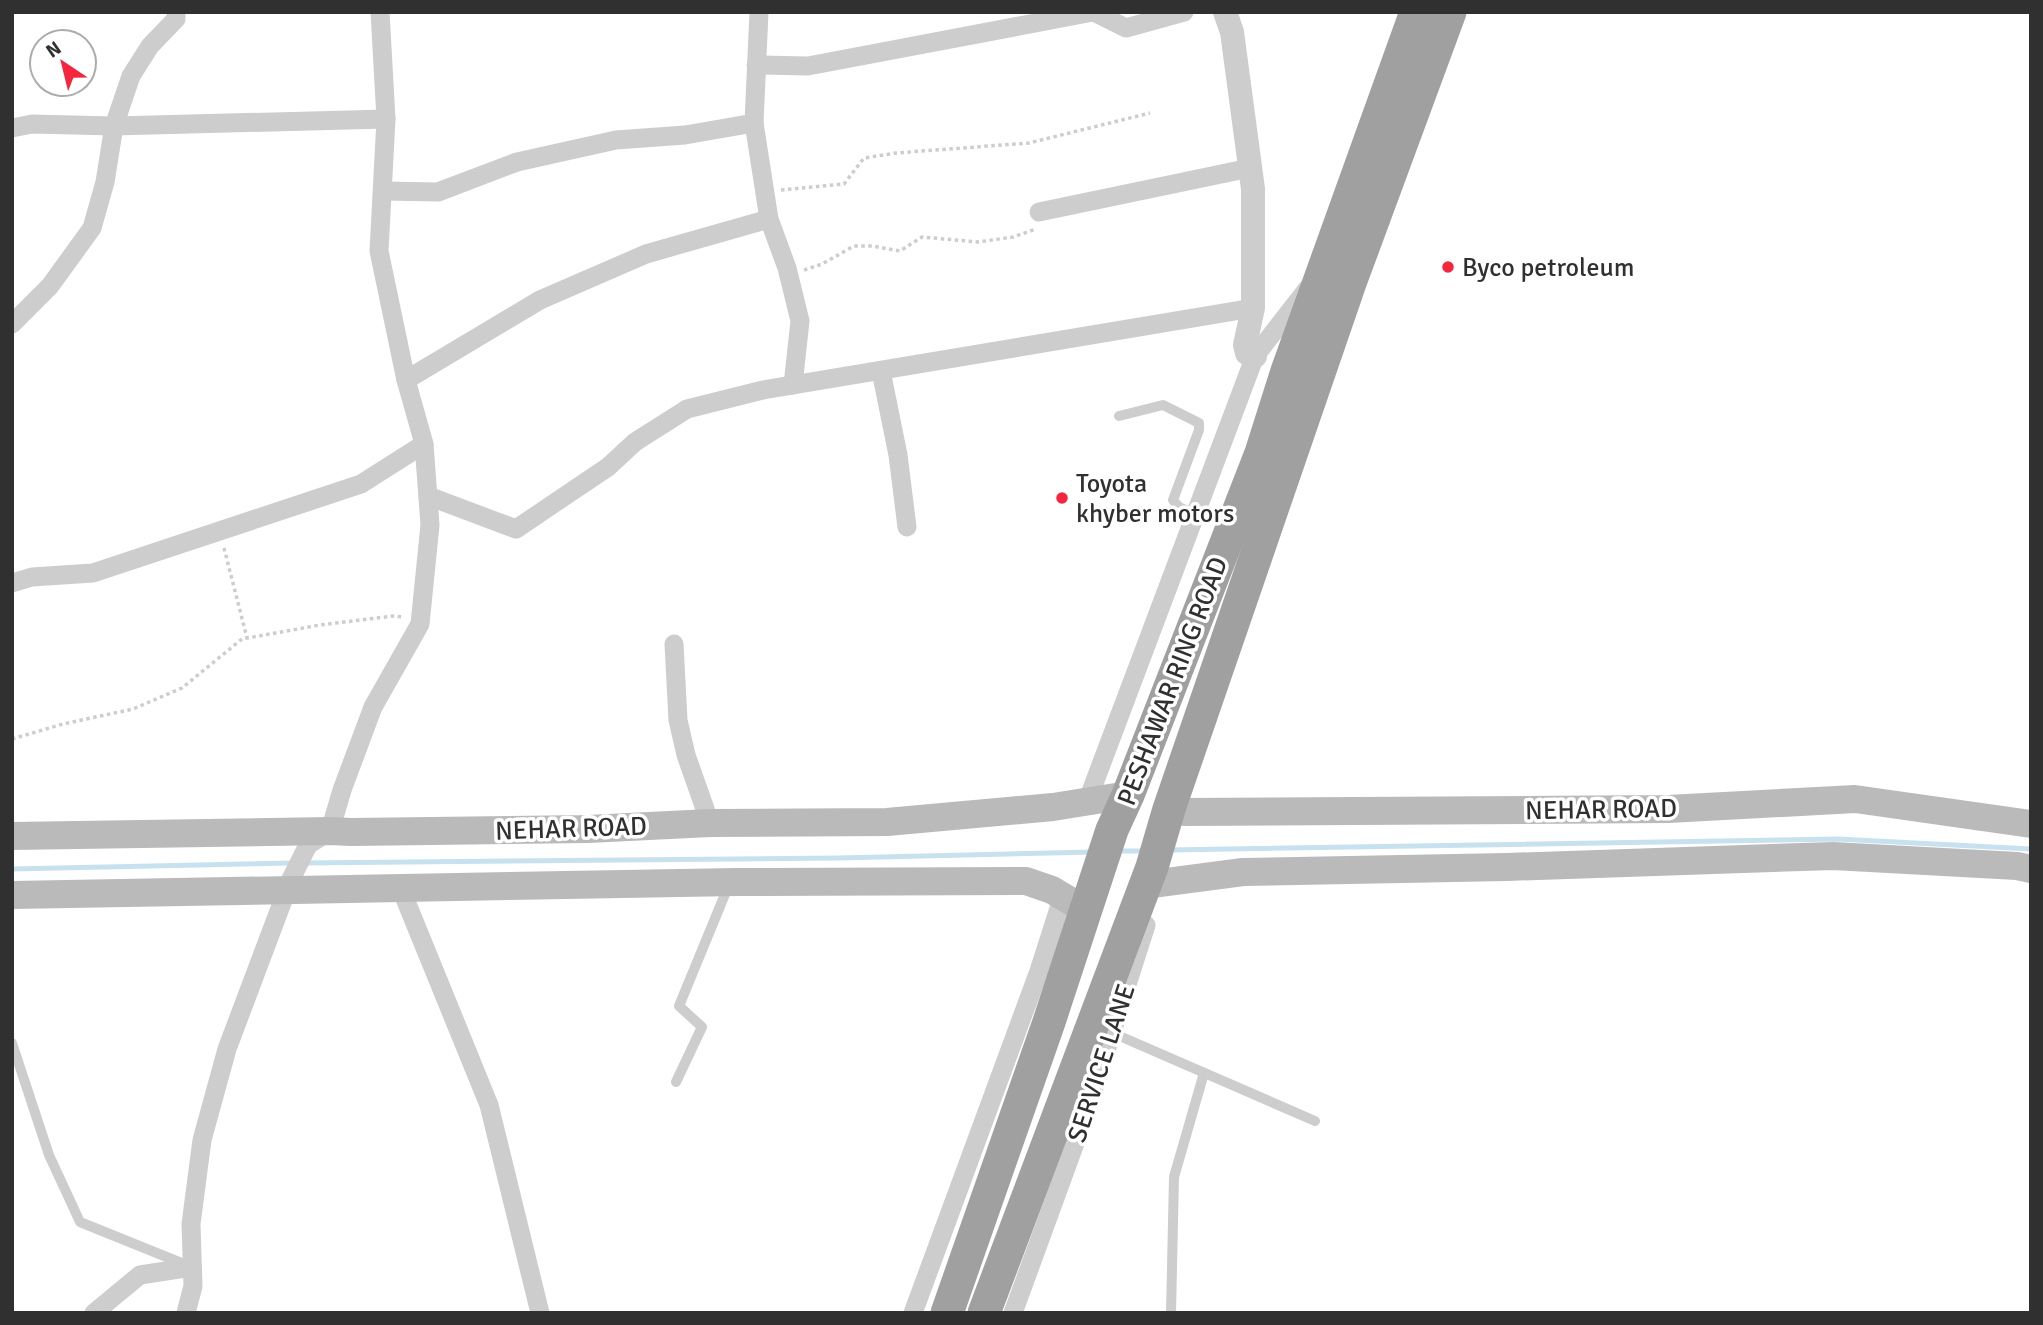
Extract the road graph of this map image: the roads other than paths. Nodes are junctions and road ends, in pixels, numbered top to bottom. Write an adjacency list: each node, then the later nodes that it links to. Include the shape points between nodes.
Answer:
1 (176, 12): 14 (street, via 176,19 150,46 131,76)
2 (380, 12): 12 (street)
3 (759, 12): 10 (street)
4 (1094, 12): 5 (street, via 1126,28); 10 (street, via 808,66)
5 (1184, 12)
6 (1225, 12): 16 (street, via 1232,32)
7 (1416, 12): 9 (highway, PESHAWAR RING ROAD)
8 (1450, 12): 9 (highway, PESHAWAR RING ROAD)
9 (1419, 51): 11 (highway, PESHAWAR RING ROAD)
10 (756, 65): 13 (street)
11 (1399, 106): 20 (highway, PESHAWAR RING ROAD); 36 (highway, PESHAWAR RING ROAD, via 1350,283)
12 (386, 119): 14 (street); 17 (street)
13 (754, 123): 17 (street, via 616,140 517,162 438,192); 19 (street)
14 (114, 126): 15 (street, via 32,124); 22 (street, via 92,228 50,286)
15 (12, 128)
16 (1250, 168): 18 (street); 21 (street)
17 (383, 191): 25 (street, via 379,251)
18 (1039, 212)
19 (769, 219): 25 (street, via 646,254 540,300); 26 (street, via 800,321)
20 (1324, 268): 23 (street); 34 (highway, PESHAWAR RING ROAD, via 1261,453)
21 (1253, 308): 23 (street, via 1245,345 1247,353); 24 (street)
22 (12, 324)
23 (1255, 356): 30 (street)
24 (881, 371): 26 (street); 31 (street)
25 (406, 380): 28 (street)
26 (793, 386): 29 (street, via 687,409 516,529)
27 (1119, 416): 30 (lane, via 1163,405 1199,423 1173,500)
28 (424, 444): 29 (street); 32 (street, via 361,484 93,573 32,577)
29 (428, 495): 40 (street, via 430,525 420,624 373,708)
30 (1195, 514): 35 (street)
31 (907, 527)
32 (12, 583)
33 (674, 644): 37 (street, via 678,720)
34 (1128, 795): 35 (main road, NEHAR ROAD); 47 (highway, PESHAWAR RING ROAD, via 1101,866)
35 (1087, 802): 37 (main road, NEHAR ROAD, via 887,822)
36 (1173, 816): 38 (main road, NEHAR ROAD, via 1668,809 1855,799); 42 (highway, PESHAWAR RING ROAD)
37 (710, 823): 40 (main road, NEHAR ROAD, via 574,830 351,832)
38 (2031, 824)
39 (12, 836): 40 (main road, NEHAR ROAD)
40 (319, 838): 44 (street)
41 (2031, 869): 42 (main road, via 1833,856)
42 (1152, 878): 48 (highway, PESHAWAR RING ROAD)
43 (730, 883): 45 (main road); 47 (main road, via 1026,881); 51 (lane, via 679,1006 702,1027)
44 (289, 885): 45 (main road); 46 (main road); 53 (street, via 227,1049 202,1140 191,1224)
45 (401, 889): 56 (street, via 488,1105)
46 (12, 895)
47 (1075, 904): 57 (street, via 1039,971); 58 (highway, PESHAWAR RING ROAD)
48 (1102, 1029): 50 (lane); 59 (highway, PESHAWAR RING ROAD); 60 (street, SERVICE LANE, via 1085,1116)
49 (12, 1043): 53 (lane, via 49,1155 80,1222)
50 (1204, 1073): 52 (lane); 61 (lane, via 1174,1177)
51 (676, 1082)
52 (1315, 1121)
53 (192, 1267): 54 (street, via 141,1275); 55 (street)
54 (93, 1313)
55 (186, 1313)
56 (540, 1313)
57 (913, 1313)
58 (947, 1313)
59 (984, 1313)
60 (1013, 1313)
61 (1171, 1313)

